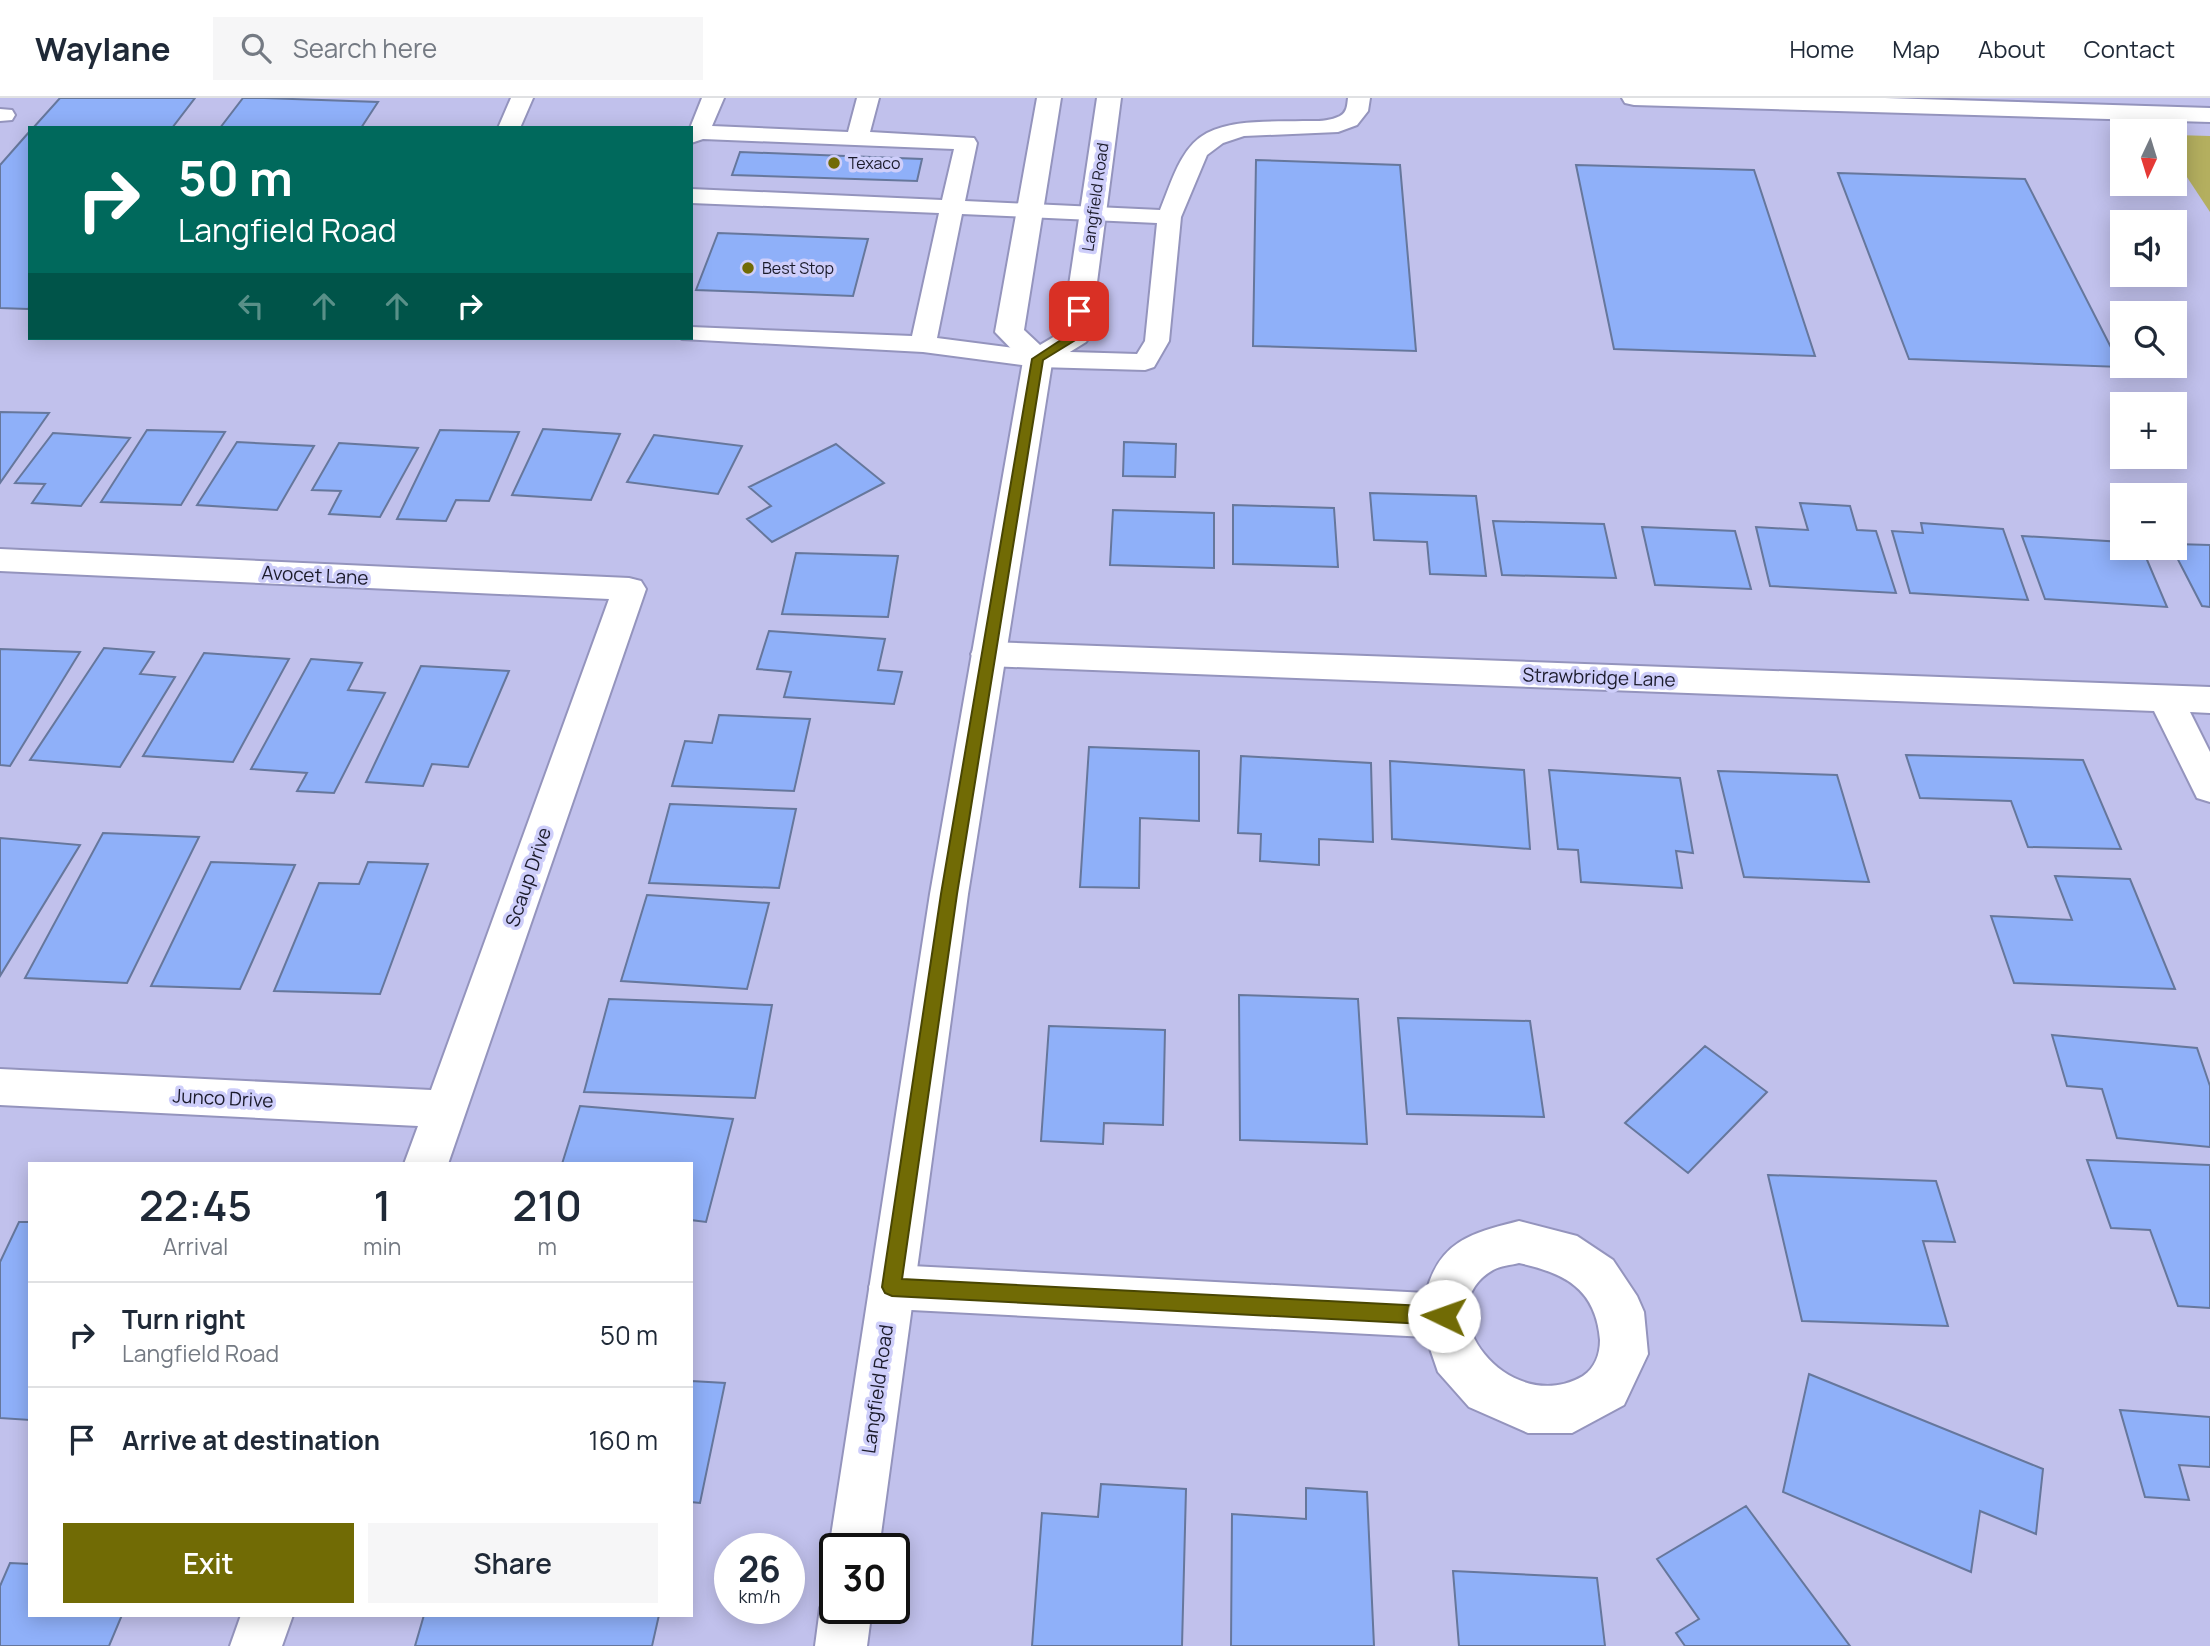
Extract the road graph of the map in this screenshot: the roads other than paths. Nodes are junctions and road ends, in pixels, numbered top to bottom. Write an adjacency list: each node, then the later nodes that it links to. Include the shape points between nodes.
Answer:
1 (522, 98): 10 (lane)
2 (713, 98): 11 (lane)
3 (868, 98): 12 (lane)
4 (1049, 98): 15 (street)
5 (1109, 98): 16 (street, Langfield Road)
6 (1359, 98): 17 (lane, via 1357,111 1349,120 1330,127 1243,130 1215,138 1189,167)
7 (1634, 98): 8 (street)
8 (1729, 99): 9 (street)
9 (2210, 115)
10 (510, 126)
11 (695, 134): 12 (lane)
12 (857, 139): 14 (lane, via 966,143)
13 (693, 196): 14 (lane)
14 (952, 207): 15 (lane); 19 (lane)
15 (1029, 209): 16 (lane); 20 (street, via 1009,332)
16 (1093, 213): 17 (lane); 20 (street, Langfield Road, via 1076,336)
17 (1169, 217): 20 (lane, via 1157,341 1145,362)
18 (693, 334): 19 (lane)
19 (923, 344): 20 (lane)
20 (1038, 359): 23 (street, Langfield Road)
21 (0, 560): 22 (street, Avocet Lane)
22 (629, 589): 28 (street, Scaup Drive)
23 (988, 654): 24 (street, Strawbridge Lane); 30 (street, Langfield Road)
24 (2165, 698): 25 (street, Strawbridge Lane); 26 (street)
25 (2210, 700)
26 (2210, 788)
27 (0, 1087): 28 (street, Junco Drive)
28 (445, 1109): 29 (street, Scaup Drive)
29 (427, 1162)
30 (892, 1287): 31 (street); 32 (street, Langfield Road)
31 (1444, 1316)
32 (857, 1533)
33 (266, 1617): 35 (street)
34 (844, 1624): 36 (street)
35 (256, 1646)
36 (841, 1646)

